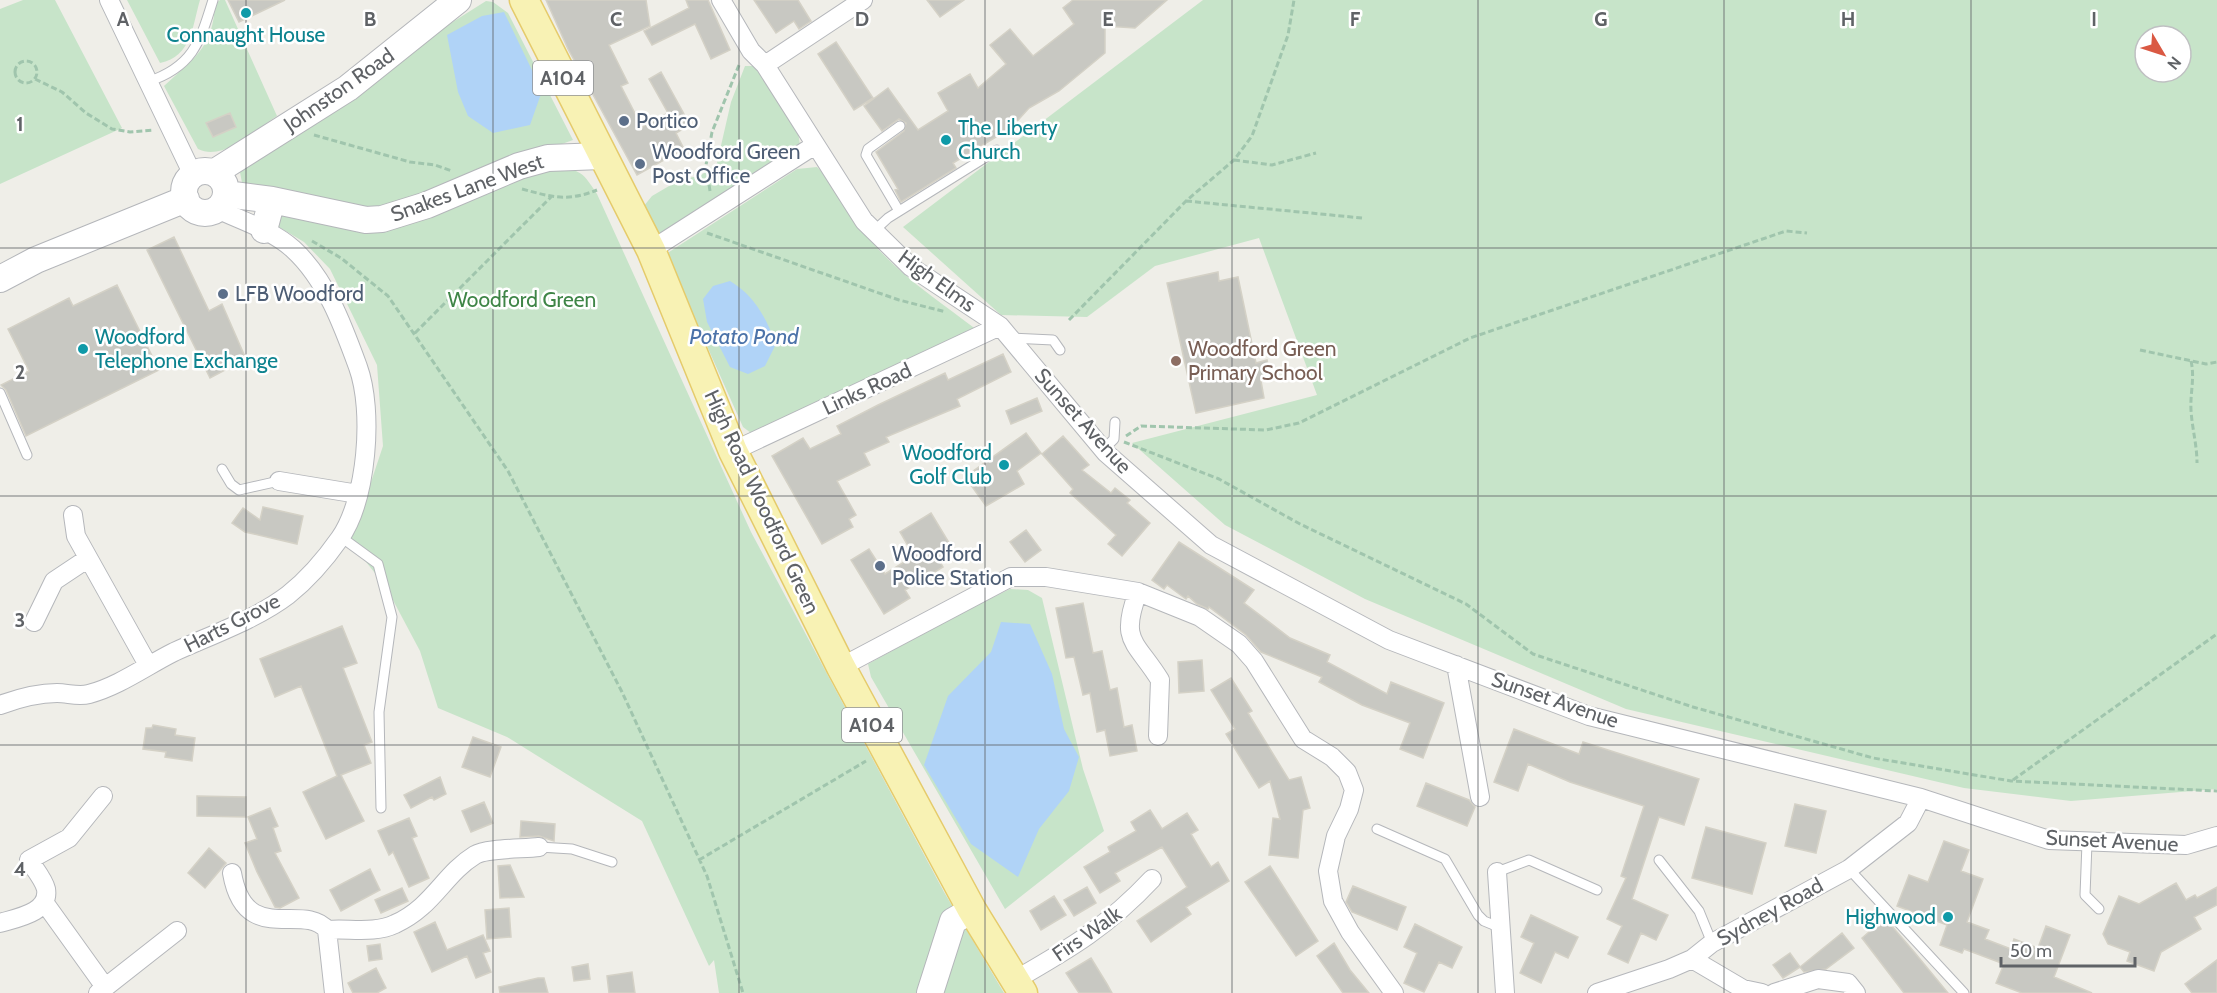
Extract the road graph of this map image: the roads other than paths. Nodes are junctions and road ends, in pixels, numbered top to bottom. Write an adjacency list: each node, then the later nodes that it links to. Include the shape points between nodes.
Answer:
1 (109, 0): 8 (street)
2 (213, 0): 8 (lane, via 195,49 166,76)
3 (458, 0): 13 (street, Johnston Road, via 348,88 295,122)
4 (524, 0): 12 (main road, High Road Woodford Green / A104)
5 (721, 0): 7 (street, High Elms, via 751,51)
6 (863, 0): 7 (street)
7 (765, 66): 10 (street, High Elms)
8 (146, 82): 13 (street)
9 (900, 126): 15 (lane, via 868,148 866,154)
10 (815, 145): 17 (street, High Elms); 18 (street)
11 (997, 150): 15 (lane)
12 (602, 156): 14 (street, Snakes Lane West, via 548,158 382,219 366,220); 18 (main road, High Road Woodford Green / A104)
13 (207, 190): 14 (street, Snakes Lane West); 16 (street, Harts Grove); 19 (street, Snakes Lane West, via 36,260)
14 (272, 200): 16 (street)
15 (899, 212): 17 (lane)
16 (264, 230): 29 (street, Harts Grove, via 292,248 317,276 340,319 361,376 367,405 366,447)
17 (874, 231): 20 (street, High Elms, via 911,267)
18 (651, 250): 25 (main road, High Road Woodford Green / A104)
19 (0, 279)
20 (1005, 332): 21 (lane, via 1053,340); 24 (street, Sunset Avenue); 25 (street, Links Road)
21 (1060, 350)
22 (0, 393): 26 (lane)
23 (1115, 422): 24 (lane, via 1114,439)
24 (1103, 450): 36 (street, Sunset Avenue, via 1211,545 1389,640)
25 (733, 451): 37 (main road, High Road Woodford Green / A104)
26 (27, 455)
27 (222, 469): 28 (lane, via 239,490)
28 (279, 481): 29 (street)
29 (358, 494): 31 (street, Harts Grove)
30 (73, 515): 32 (street, via 76,536)
31 (341, 537): 35 (street, Harts Grove, via 288,595); 43 (lane, via 378,564 392,617 379,712)
32 (87, 559): 34 (street, via 54,581); 35 (street)
33 (1138, 592): 37 (street, via 1046,577 1011,577); 39 (street, via 1128,632 1136,650 1160,680); 68 (street, via 1200,617 1239,644 1303,739 1347,772 1354,790 1336,836 1328,871 1333,901)
34 (34, 622)
35 (148, 665): 38 (street, Harts Grove, via 111,687 87,695 46,694)
36 (1456, 665): 41 (street); 42 (street, Sunset Avenue, via 1589,716)
37 (841, 667): 57 (main road, High Road Woodford Green / A104)
38 (0, 705)
39 (1158, 736)
40 (103, 796): 55 (street, via 69,838 29,860 46,889)
41 (1480, 797)
42 (1921, 798): 46 (street, Sunset Avenue, via 2049,840); 50 (street, Sydney Road, via 1908,823)
43 (381, 808)
44 (1377, 829): 59 (lane, via 1445,859 1478,915)
45 (2217, 836): 46 (street, Sunset Avenue, via 2186,845)
46 (2087, 843): 56 (lane, via 2085,895)
47 (539, 847): 49 (lane, via 572,849); 60 (street, via 477,854 429,903 394,925)
48 (1659, 860): 62 (lane, via 1699,911)
49 (612, 862)
50 (1849, 869): 62 (street, Sydney Road); 74 (lane)
51 (1497, 872): 54 (lane, via 1529,860); 59 (street)
52 (232, 873): 60 (street, via 236,895 252,911 273,920 306,919 321,923)
53 (1152, 879): 64 (street, Firs Walk, via 1122,912)
54 (1597, 890)
55 (44, 902): 58 (street, via 37,910); 65 (street)
56 (2099, 909)
57 (972, 910): 64 (main road, High Road Woodford Green / A104); 67 (street, via 953,921)
58 (0, 922)
59 (1501, 928): 69 (street)
60 (327, 930): 66 (street)
61 (177, 931): 65 (street)
62 (1712, 943): 63 (street, Sydney Road)
63 (1692, 959): 70 (street, Sydney Road); 71 (street, via 1743,989)
64 (1019, 987)
65 (111, 988)
66 (334, 993)
67 (930, 993)
68 (1394, 993)
69 (1505, 993)
70 (1597, 993)
71 (1762, 993)
72 (1774, 993): 73 (street, via 1818,979 1848,983)
73 (1856, 993)
74 (1964, 993)

